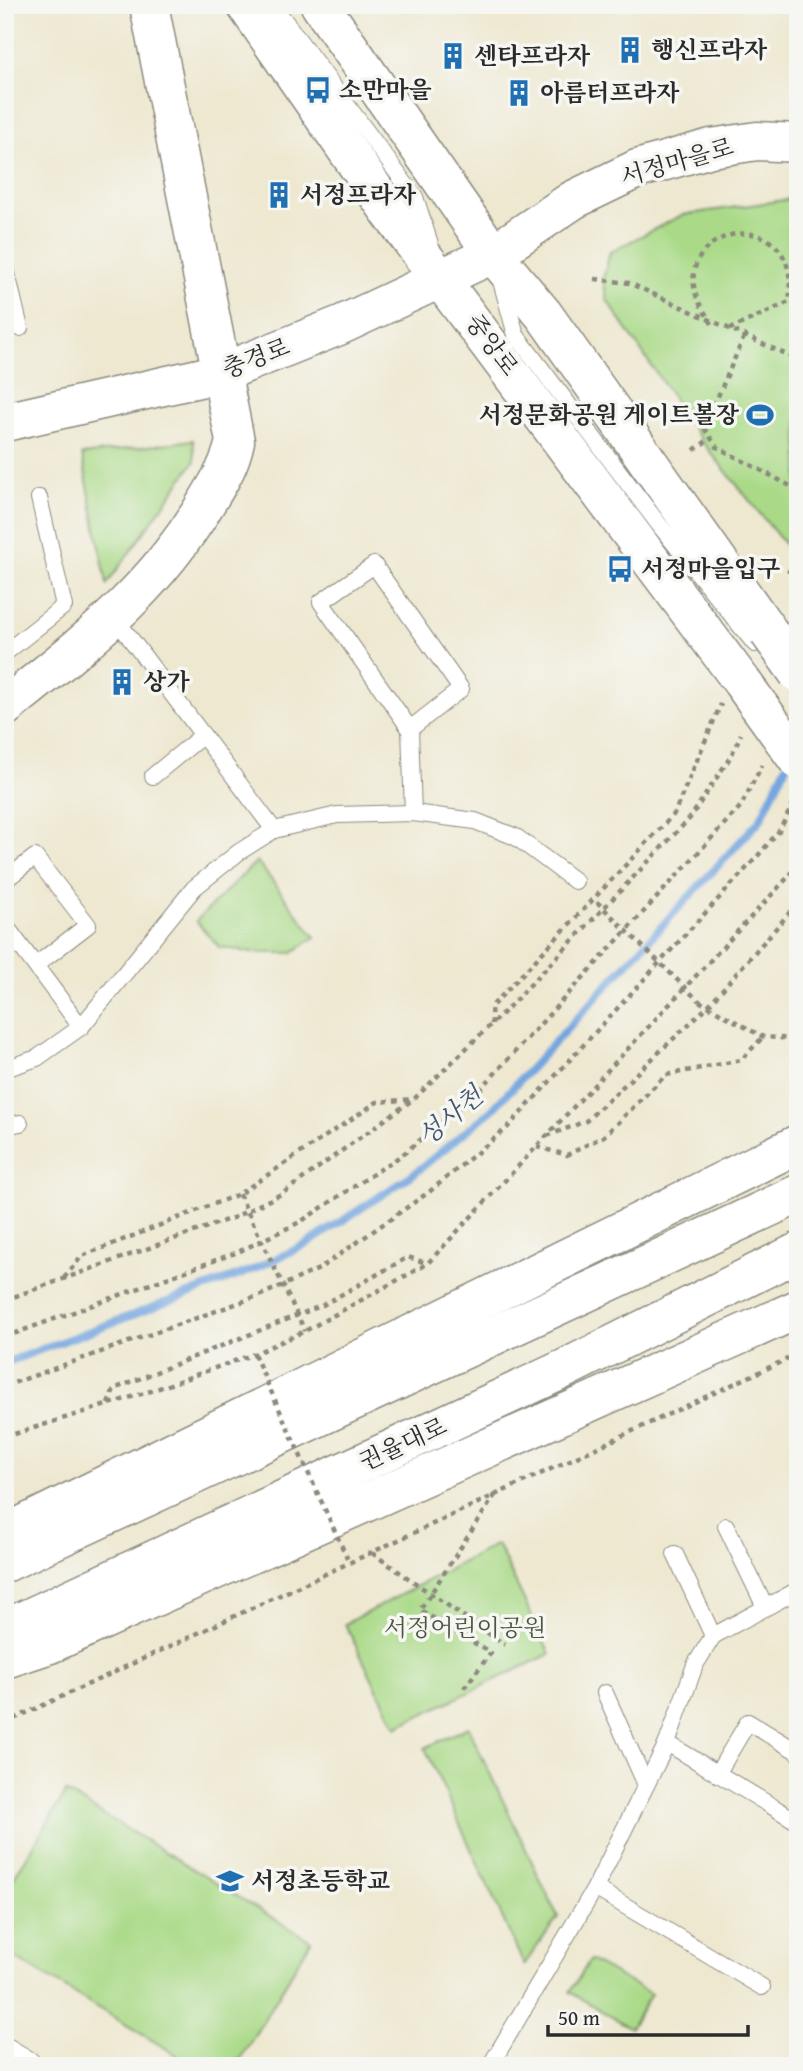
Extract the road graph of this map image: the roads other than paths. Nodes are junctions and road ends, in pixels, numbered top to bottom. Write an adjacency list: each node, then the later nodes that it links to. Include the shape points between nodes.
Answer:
1 (149, 5): 10 (main road)
2 (246, 5): 8 (main road, 중앙로)
3 (273, 5): 8 (lane, via 415,197)
4 (320, 5): 6 (main road)
5 (798, 143): 6 (main road, 서정마을로, via 757,141 711,148 637,169 573,200)
6 (493, 254): 8 (main road, 충경로); 15 (main road, bridge, via 544,315 762,638)
7 (5, 265): 9 (lane)
8 (441, 278): 10 (main road, 충경로, via 341,325); 19 (main road, 중앙로, bridge, via 731,693)
9 (20, 328)
10 (221, 373): 11 (main road, 충경로); 13 (main road, via 235,441 231,462 188,534)
11 (5, 422)
12 (39, 498): 14 (lane, via 64,606)
13 (115, 618): 16 (main road); 18 (lane)
14 (5, 653)
15 (798, 673)
16 (5, 707)
17 (410, 729): 17 (lane, via 461,689 374,565 321,603); 21 (lane)
18 (202, 735): 20 (lane); 22 (lane)
19 (782, 758)
20 (153, 775)
21 (414, 813): 22 (lane, via 337,815); 24 (lane, via 475,821 516,837)
22 (274, 830): 27 (lane, via 194,888)
23 (5, 880): 26 (lane, via 35,857 88,925)
24 (575, 881)
25 (5, 925): 26 (lane)
26 (36, 965): 27 (lane)
27 (81, 1027): 28 (lane, via 37,1058)
28 (5, 1069)
29 (798, 1144): 34 (main road)
30 (798, 1194): 36 (main road)
31 (798, 1252): 39 (main road, 권율대로, via 564,1369)
32 (798, 1309): 41 (main road, via 50,1644)
33 (726, 1526): 38 (lane)
34 (5, 1534)
35 (675, 1554): 40 (lane)
36 (5, 1563)
37 (798, 1590): 38 (lane)
38 (765, 1607): 40 (lane)
39 (5, 1629)
40 (713, 1636): 43 (lane, via 695,1665)
41 (5, 1659)
42 (605, 1693): 46 (lane)
43 (667, 1742): 45 (lane); 46 (lane)
44 (798, 1752): 45 (lane, via 748,1722)
45 (717, 1774): 47 (lane)
46 (646, 1784): 48 (lane)
47 (798, 1822)
48 (595, 1888): 49 (lane); 52 (lane)
49 (762, 1987)
50 (5, 2054): 51 (street)
51 (25, 2066)
52 (490, 2066)

